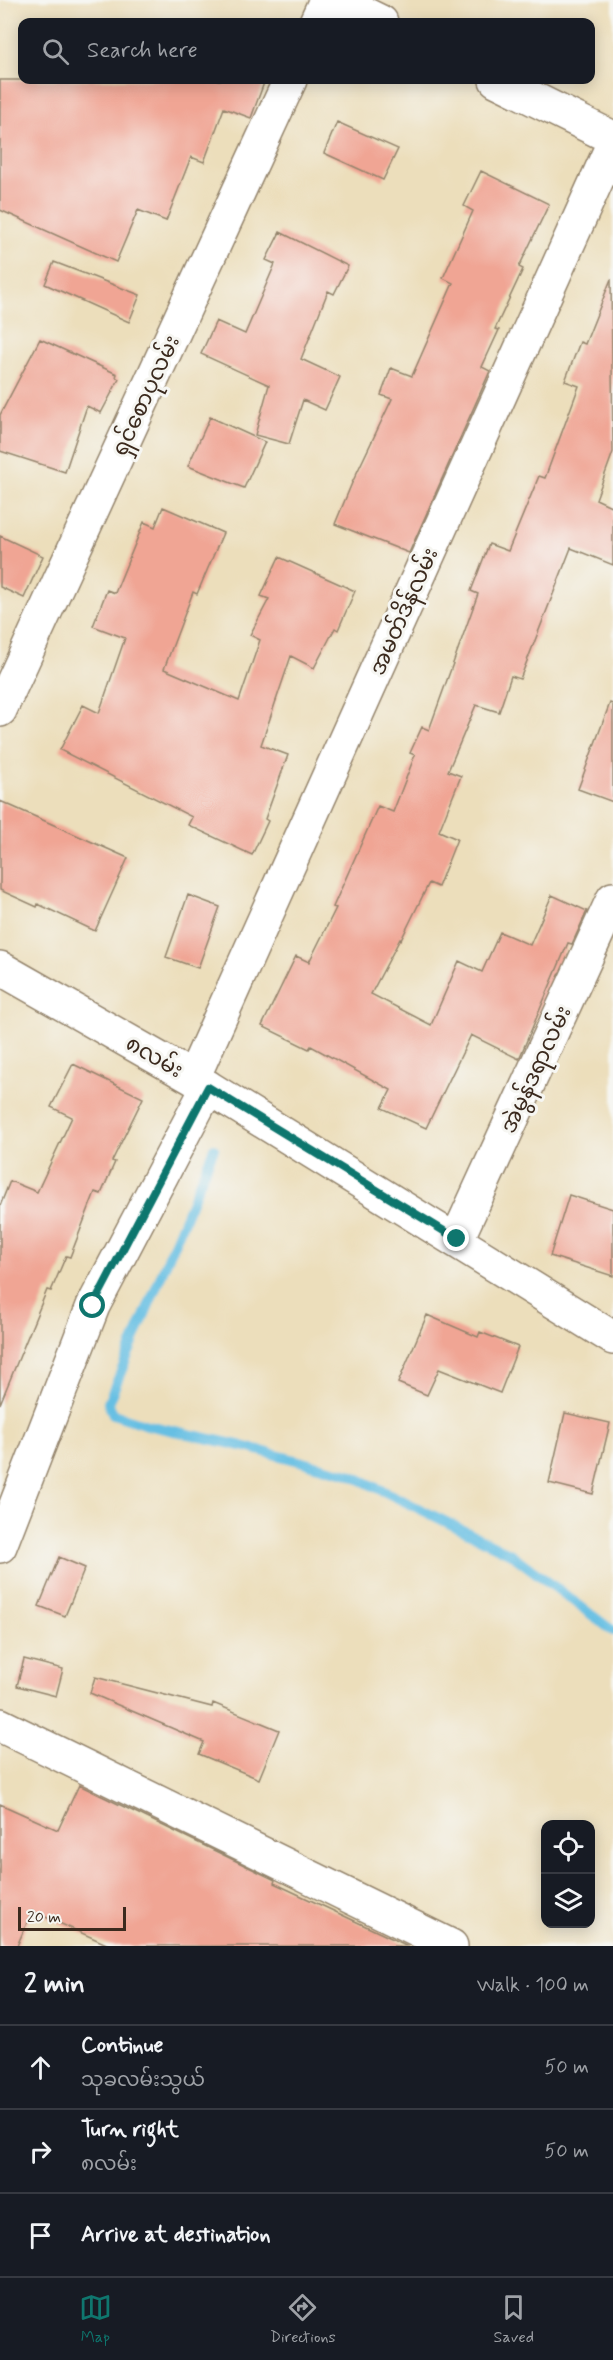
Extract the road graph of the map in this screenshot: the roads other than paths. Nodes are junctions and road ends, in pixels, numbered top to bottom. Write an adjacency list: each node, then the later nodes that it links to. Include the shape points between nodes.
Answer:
1 (326, 0): 3 (street)
2 (336, 0): 4 (street)
3 (318, 18)
4 (373, 18)
5 (288, 84): 9 (street, ရှင်စောပုလမ်း)
6 (504, 84): 7 (street)
7 (613, 138)
8 (613, 144): 12 (street, အမတ်ဒိန်လမ်း)
9 (0, 710)
10 (613, 899): 13 (street, အဲမွန်ဒရာလမ်း)
11 (0, 968): 12 (street, ၈လမ်း)
12 (200, 1083): 13 (street, ၈လမ်း); 15 (street, အမတ်ဒိန်လမ်း, via 93,1306)
13 (457, 1239): 14 (street, ၈လမ်း)
14 (613, 1338)
15 (0, 1546)
16 (0, 1725): 17 (street)
17 (451, 1946)

